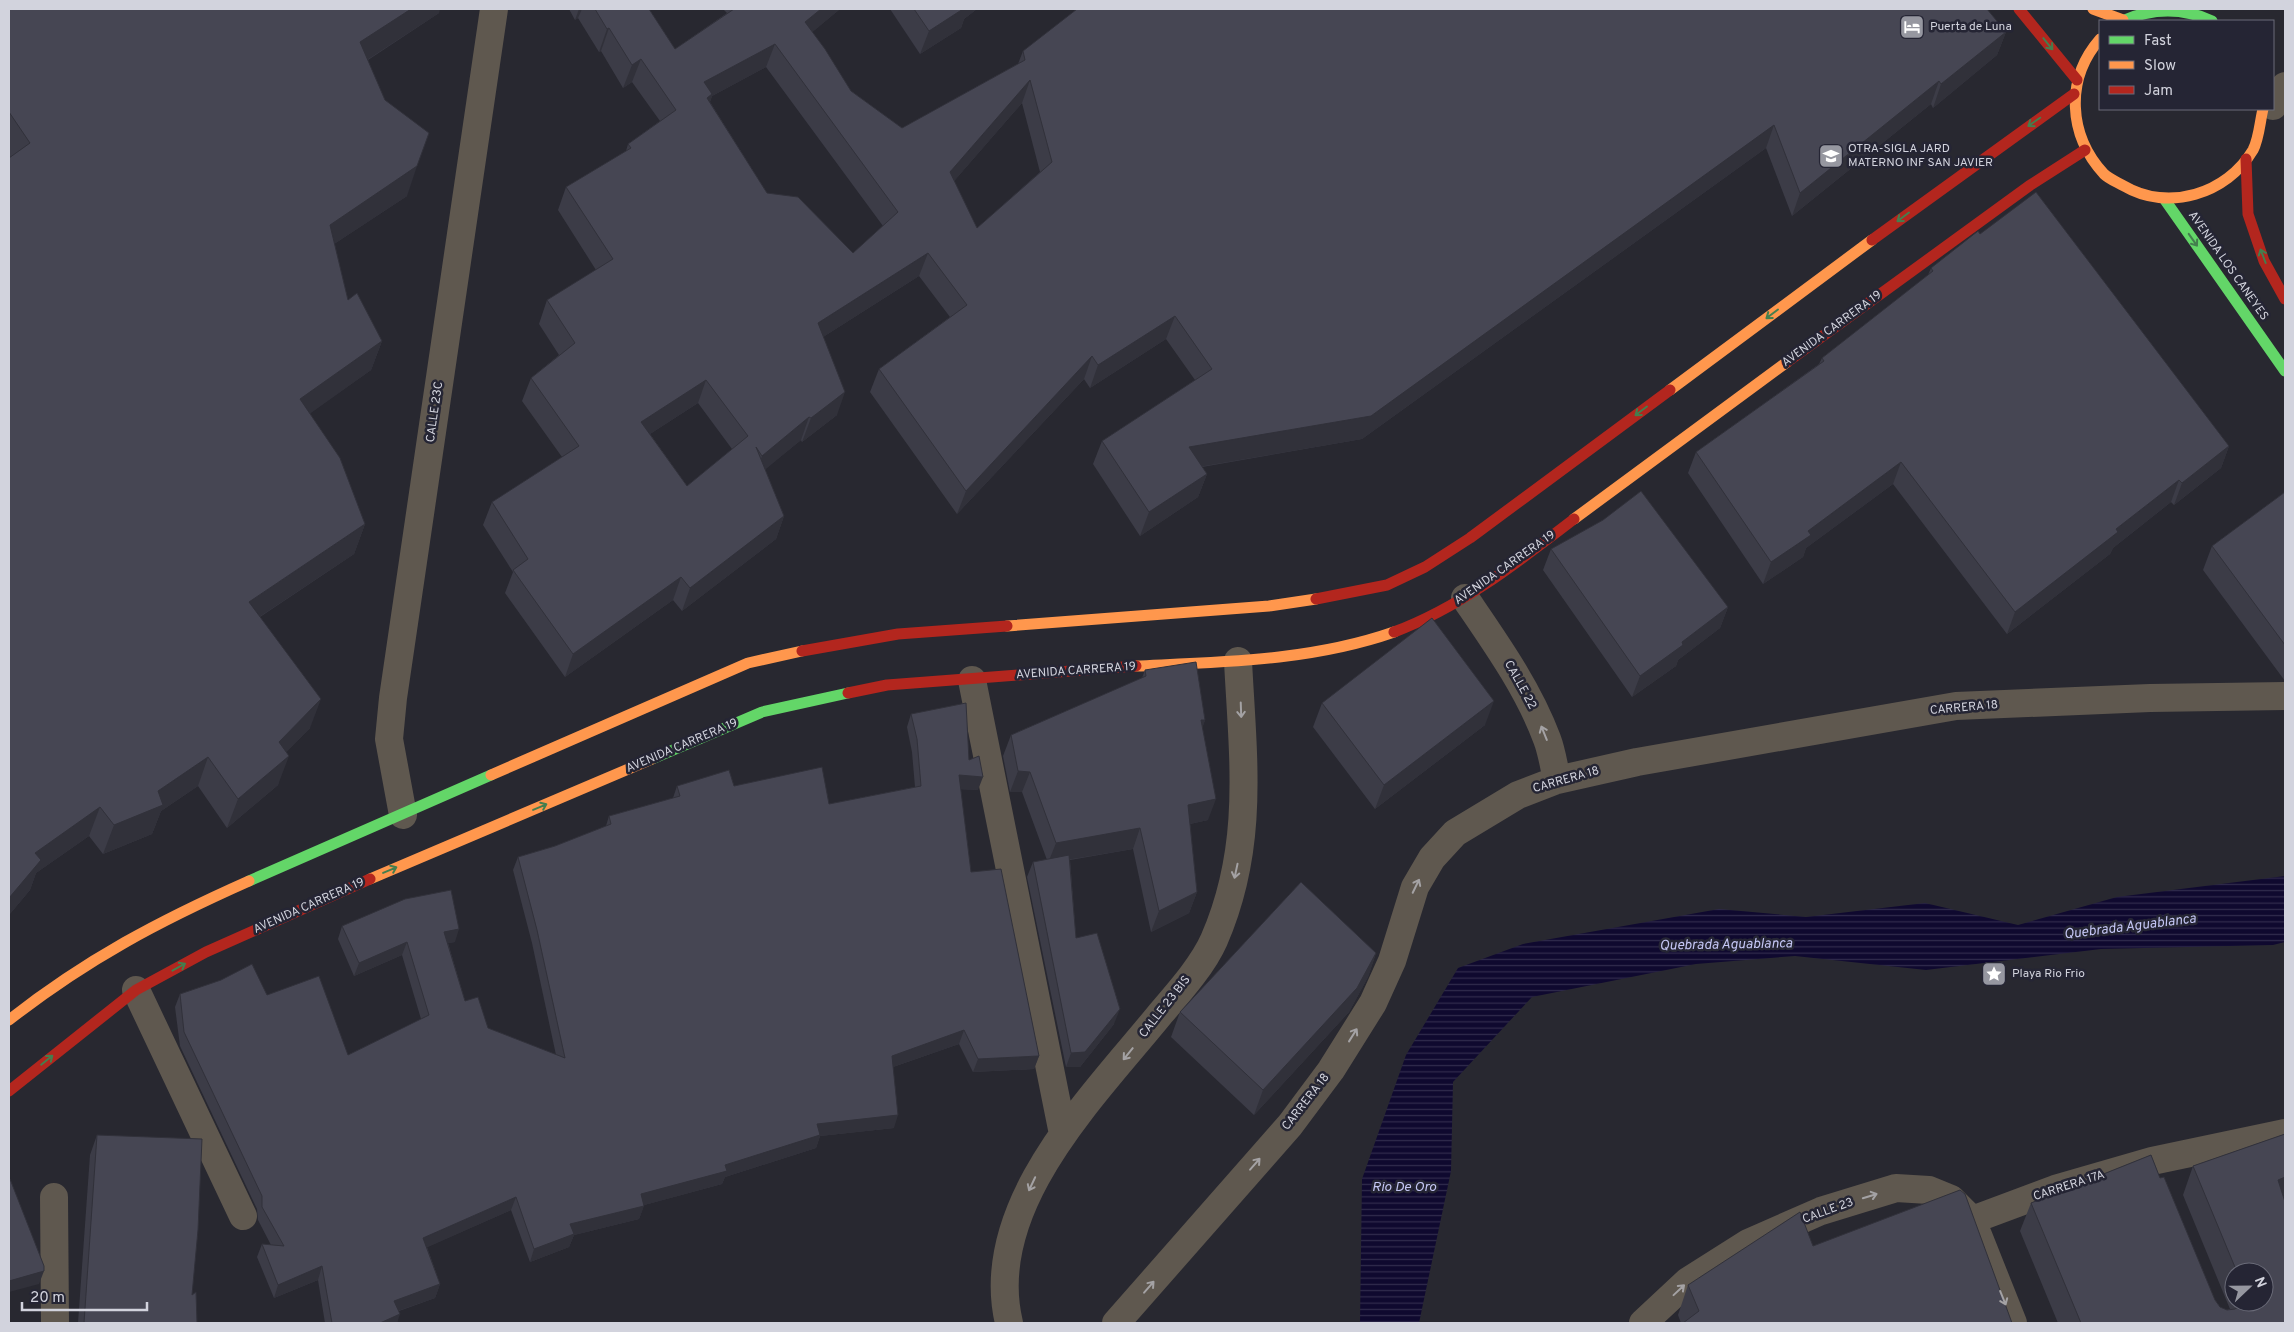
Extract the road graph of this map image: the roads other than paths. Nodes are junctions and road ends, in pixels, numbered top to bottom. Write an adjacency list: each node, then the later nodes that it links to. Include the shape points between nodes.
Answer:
1 (494, 9): 24 (street, CALLE 23C, via 393,698 389,739)
2 (2019, 9): 9 (street, one-way to 9)
3 (2093, 9): 5 (street)
4 (2179, 9): 6 (street, via 2158,10); 7 (street)
5 (2120, 20)
6 (2125, 20)
7 (2210, 20)
8 (2099, 39): 9 (street, via 2083,62)
9 (2077, 80): 11 (street)
10 (2285, 86): 12 (street)
11 (2074, 94): 14 (street, via 2075,123); 24 (street, one-way to 24, via 1470,538 1424,567 1387,585 1342,596 1269,606 898,634 827,645 748,663)
12 (2274, 101)
13 (2267, 111): 15 (street)
14 (2085, 150): 16 (street, via 2106,176 2134,193); 19 (street, AVENIDA CARRERA 19, via 2029,186)
15 (2246, 159): 16 (street, via 2231,177 2211,190 2189,198); 17 (street, one-way to 15, via 2264,261 2248,214)
16 (2165, 200): 18 (street, AVENIDA LOS CANEYES, one-way to 18)
17 (2285, 299)
18 (2285, 371)
19 (1465, 598): 20 (street, AVENIDA CARRERA 19, via 1412,625 1362,643 1312,654); 23 (street, CALLE 22, one-way to 19, via 1534,708 1497,644)
20 (1238, 661): 21 (street, AVENIDA CARRERA 19, via 1087,669); 29 (street, CALLE 23 BIS, one-way to 29, via 1244,795 1242,843 1230,897 1213,942 1184,986)
21 (972, 680): 25 (street, AVENIDA CARRERA 19, one-way to 21, via 206,952 762,712 887,685); 29 (street)
22 (2285, 696): 23 (street, CARRERA 18, via 1956,706 1666,756)
23 (1558, 780): 37 (street, CARRERA 18, one-way to 23, via 1290,1125 1331,1070 1373,1003 1392,961 1415,887 1432,858 1456,833 1488,812 1518,795)
24 (403, 815): 26 (street, via 133,934 48,989)
25 (136, 990): 27 (street, AVENIDA CARRERA 19, one-way to 25); 33 (street)
26 (9, 1020)
27 (9, 1091)
28 (2285, 1133): 30 (street, CARRERA 17A)
29 (1063, 1134): 36 (street, CALLE 23 BIS, one-way to 36, via 1034,1179 1016,1220 1006,1265 1004,1304)
30 (2152, 1160): 31 (street); 34 (street, CARRERA 17A, via 2055,1189)
31 (2164, 1188)
32 (54, 1197): 35 (street)
33 (243, 1216)
34 (1972, 1220): 38 (street, CALLE 23, one-way to 34, via 1688,1281 1748,1243 1821,1211 1896,1188 1929,1190 1951,1199); 39 (street, one-way to 39)
35 (55, 1323)
36 (1009, 1323)
37 (1116, 1323)
38 (1643, 1323)
39 (2013, 1323)

